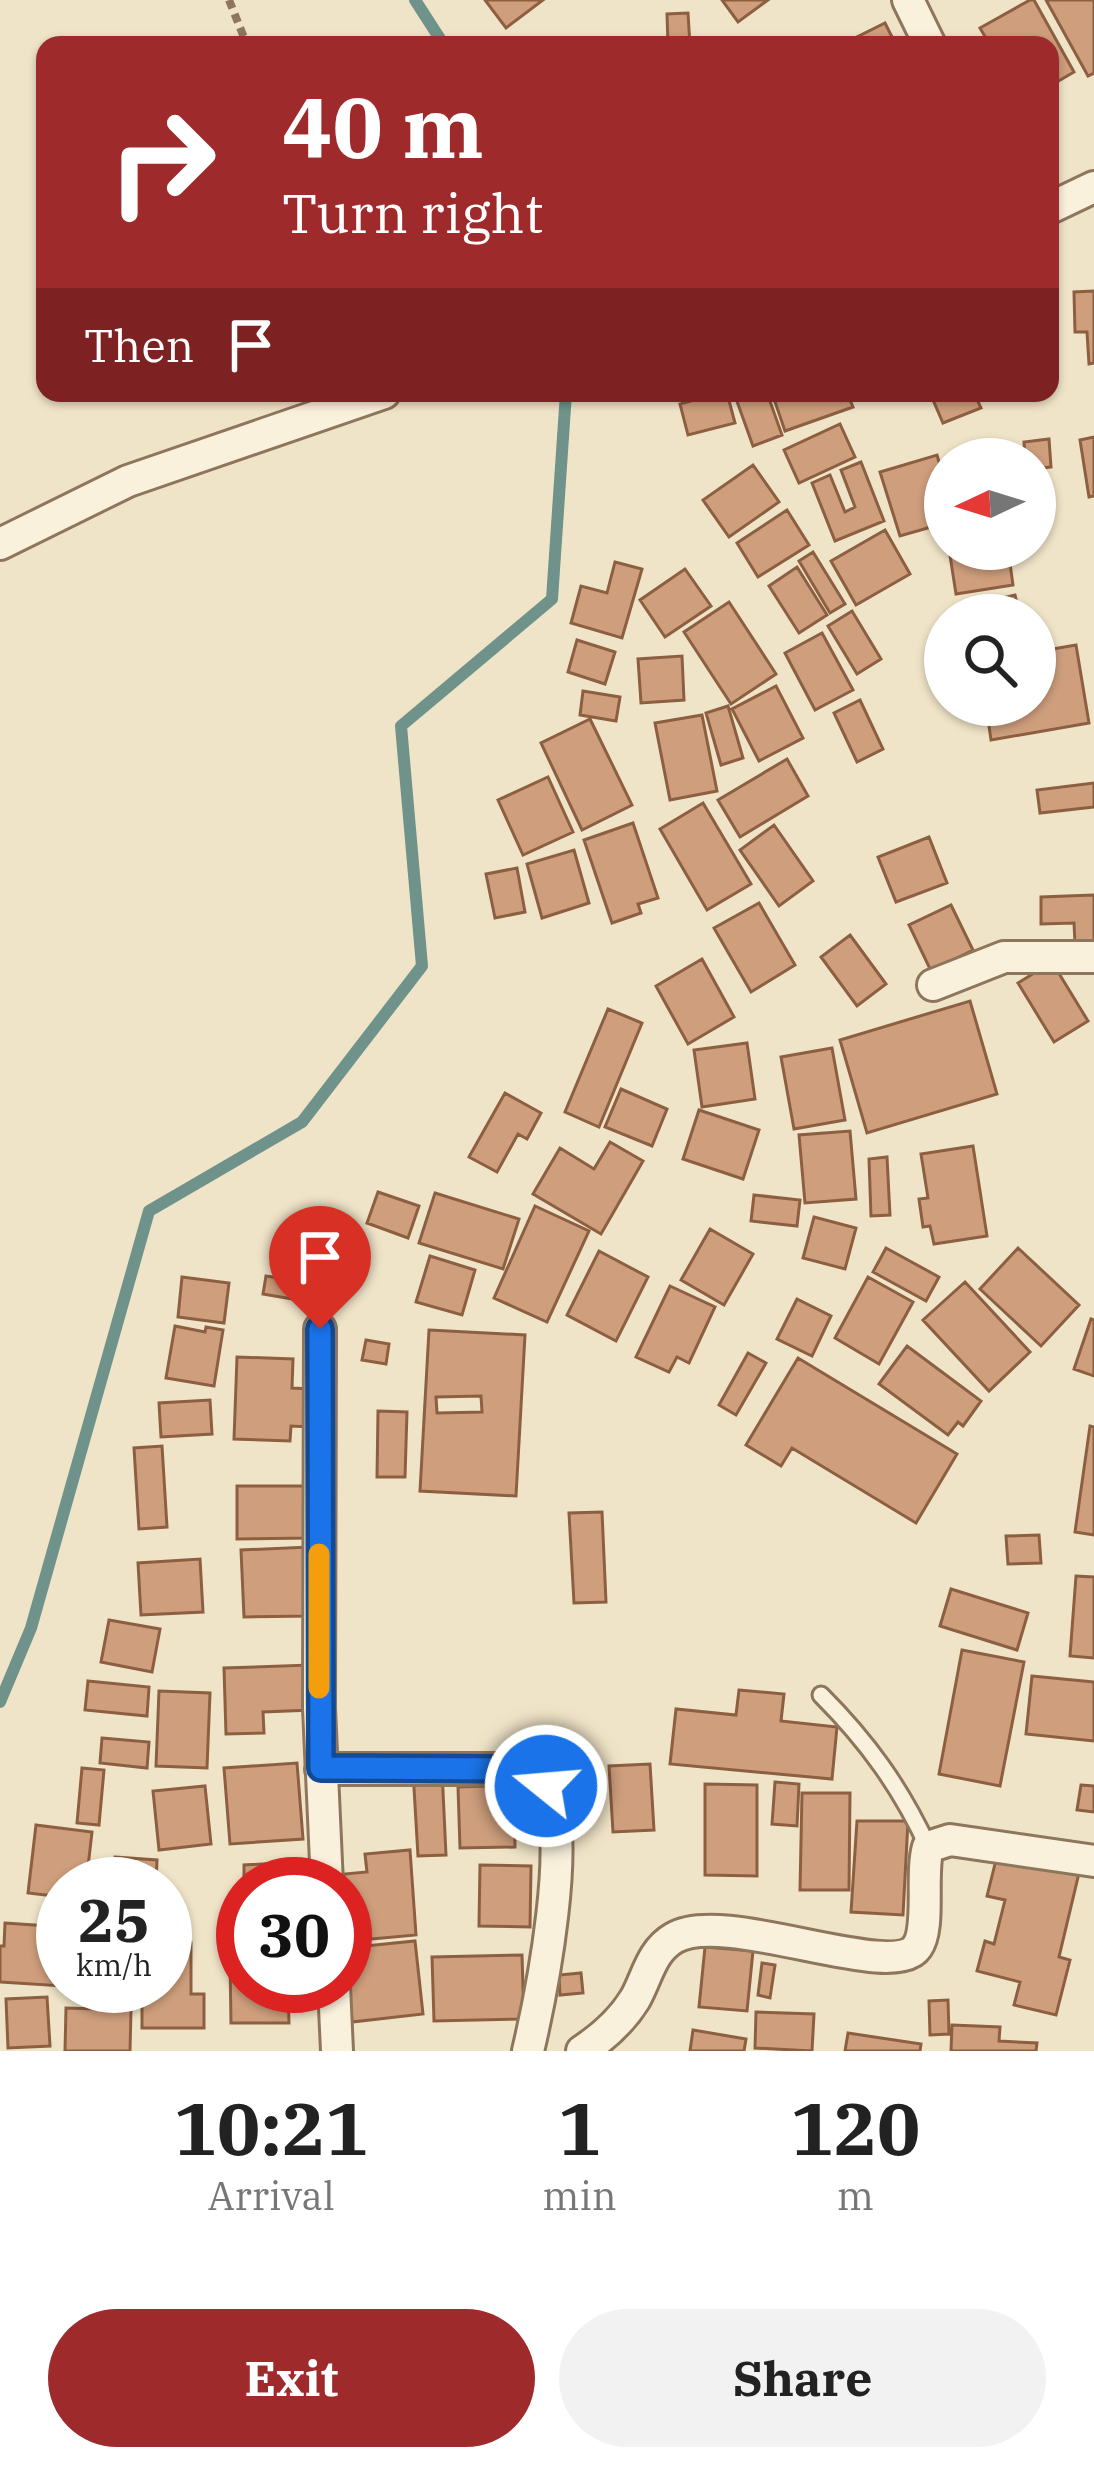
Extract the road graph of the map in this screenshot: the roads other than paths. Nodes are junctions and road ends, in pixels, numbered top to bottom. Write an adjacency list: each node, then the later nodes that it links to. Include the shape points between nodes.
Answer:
1 (908, 0): 2 (street)
2 (926, 36)
3 (1094, 187): 4 (street)
4 (1059, 204)
5 (357, 402): 6 (street, via 128,481)
6 (0, 544)
7 (1094, 957): 8 (street, via 1004,957)
8 (933, 985)
9 (320, 1329): 11 (street)
10 (821, 1695): 12 (lane, via 906,1798)
11 (321, 1768): 13 (street); 17 (street, via 522,1769 546,1786 552,1942)
12 (928, 1847): 14 (street, via 950,1840); 18 (street, via 916,1950 879,1958 736,1932 676,1936 658,1951 634,2001)
13 (326, 1857)
14 (1094, 1861)
15 (335, 2013): 16 (street)
16 (337, 2051)
17 (528, 2051)
18 (582, 2051)

